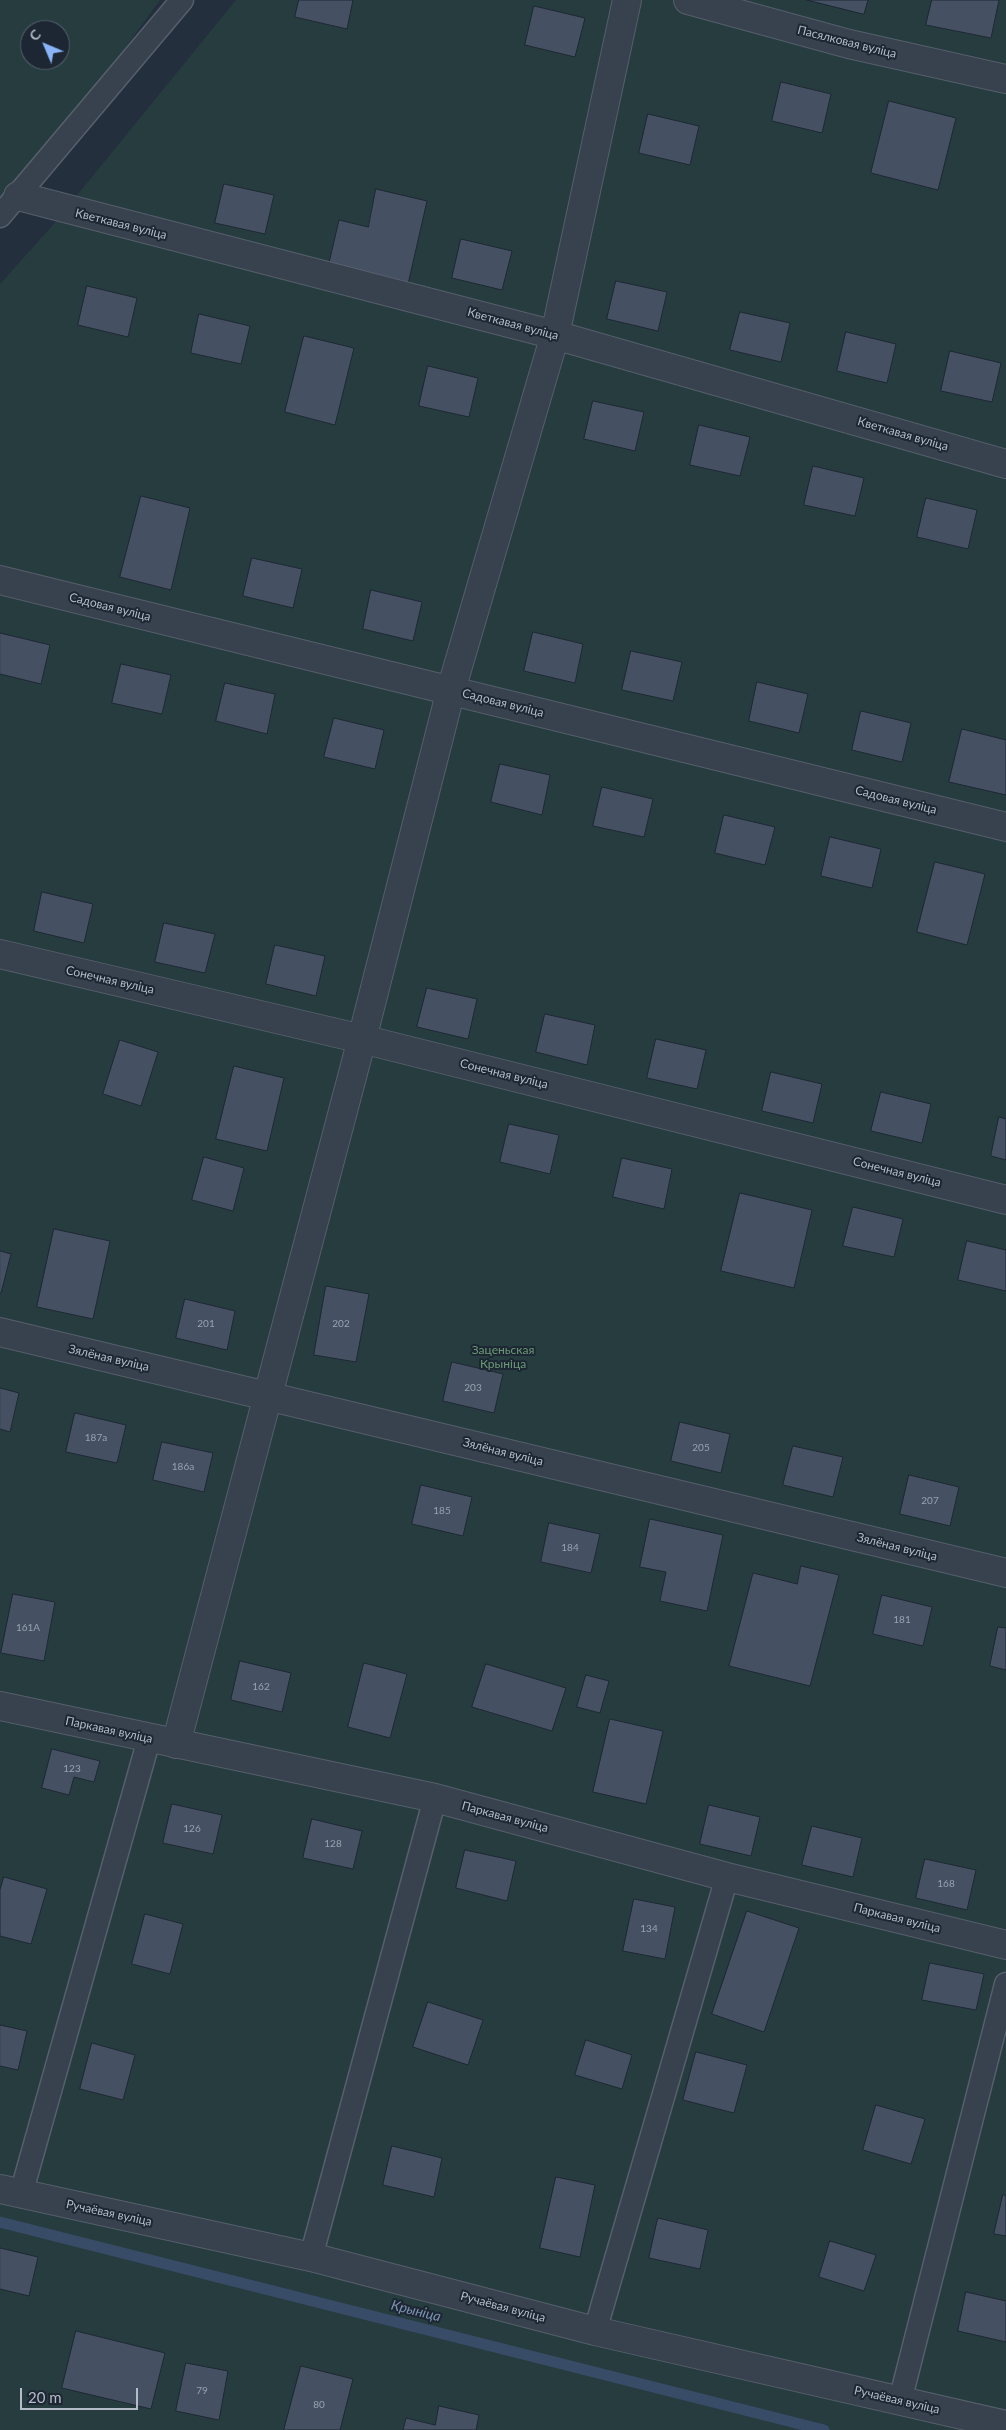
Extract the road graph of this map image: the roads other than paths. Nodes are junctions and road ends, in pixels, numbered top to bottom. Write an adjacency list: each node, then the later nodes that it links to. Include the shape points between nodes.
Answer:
1 (182, 0): 5 (lane)
2 (627, 0): 7 (street)
3 (688, 0): 4 (street, Пасялковая вуліца, via 849,44)
4 (1006, 79)
5 (18, 196): 6 (lane); 7 (street, Кветкавая вуліца)
6 (0, 216)
7 (555, 335): 8 (street, Кветкавая вуліца); 10 (street)
8 (1006, 464)
9 (0, 580): 10 (street, Садовая вуліца)
10 (451, 690): 11 (street, Садовая вуліца); 13 (street)
11 (1006, 827)
12 (0, 954): 13 (street, Сонечная вуліца)
13 (362, 1039): 14 (street, Сонечная вуліца); 16 (street)
14 (1006, 1200)
15 (0, 1332): 16 (street, Зялёная вуліца)
16 (267, 1395): 17 (street, Зялёная вуліца); 20 (street)
17 (1006, 1573)
18 (0, 1706): 19 (street, Паркавая вуліца)
19 (148, 1739): 20 (street, Паркавая вуліца); 25 (lane)
20 (176, 1744): 21 (street, Паркавая вуліца)
21 (435, 1798): 22 (street, Паркавая вуліца); 26 (lane)
22 (727, 1877): 23 (street, Паркавая вуліца); 27 (lane)
23 (1006, 1945)
24 (1006, 1984): 28 (lane)
25 (11, 2192): 26 (street, Ручаёвая вуліца)
26 (311, 2257): 27 (street, Ручаёвая вуліца)
27 (595, 2331): 28 (street, Ручаёвая вуліца)
28 (900, 2401): 29 (street, Ручаёвая вуліца)
29 (1006, 2425)

